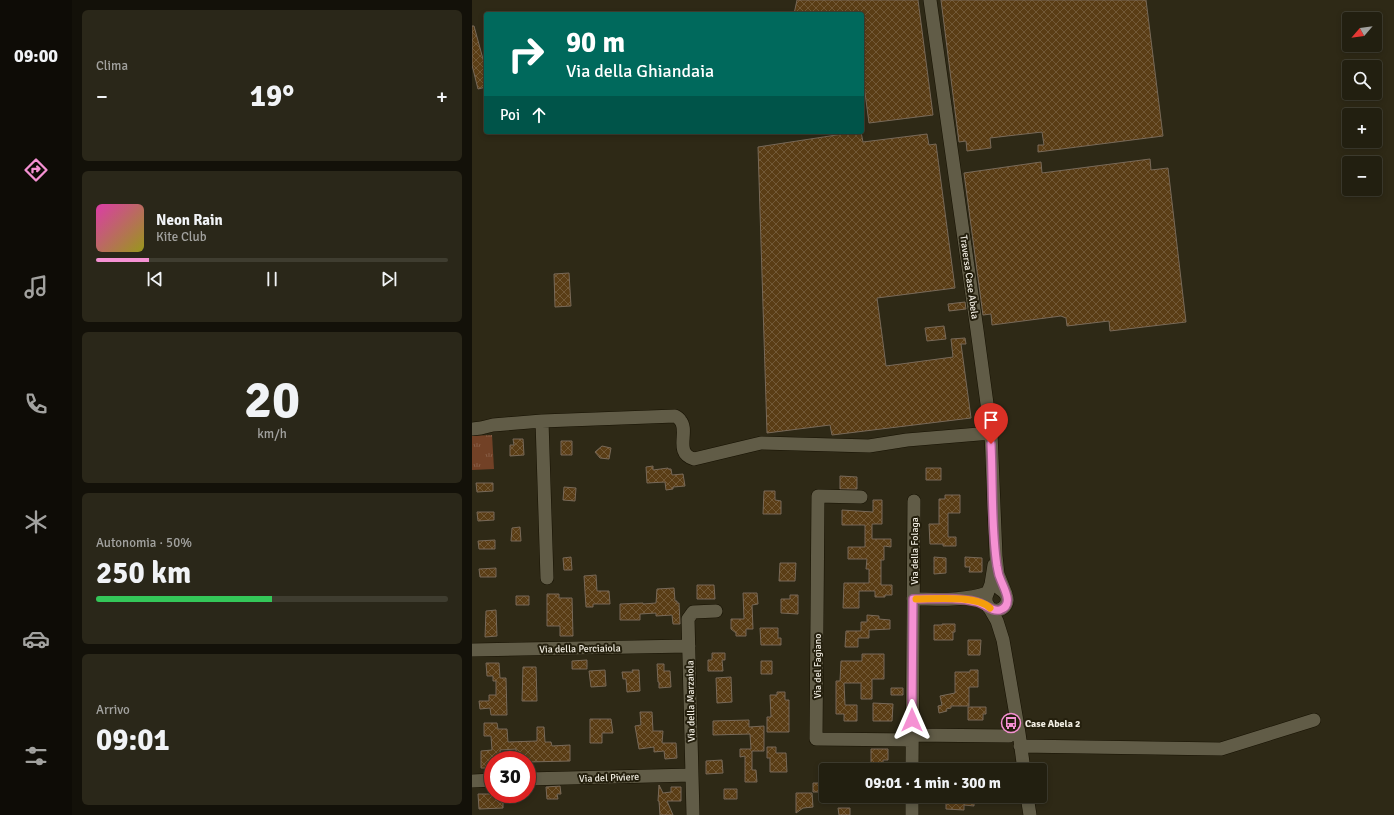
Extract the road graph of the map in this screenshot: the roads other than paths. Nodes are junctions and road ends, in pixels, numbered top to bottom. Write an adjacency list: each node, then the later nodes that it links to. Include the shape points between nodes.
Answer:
1 (930, 0): 4 (street, Traversa Case Abela)
2 (542, 421): 3 (street); 4 (street, via 675,416 681,420 685,454 688,458 694,459 761,443 869,446); 8 (street)
3 (476, 428)
4 (991, 433): 7 (street, Traversa Case Abela)
5 (861, 497): 18 (street, Via del Fagiano, via 818,496 816,739)
6 (914, 501): 9 (street, Via della Folaga)
7 (996, 556): 10 (street); 11 (street, via 998,574)
8 (547, 578)
9 (913, 599): 10 (street); 18 (street, Via della Folaga)
10 (988, 599): 11 (street, via 998,588 1002,589); 11 (street, via 993,610 1000,610); 13 (street)
11 (1006, 600): 13 (street)
12 (716, 611): 14 (street, Via della Marzaiola, via 694,612 688,619)
13 (1003, 640): 19 (street)
14 (689, 646): 15 (street, Via della Perciaiola); 22 (street, Via della Marzaiola)
15 (472, 650)
16 (1314, 720): 19 (street, via 1221,749)
17 (1009, 736): 18 (street, Via del Fagiano)
18 (912, 738): 20 (street, Via della Folaga)
19 (1020, 746): 21 (street)
20 (912, 763)
21 (1023, 763)
22 (692, 775): 23 (street, Via del Piviere); 28 (street, Via della Marzaiola)
23 (536, 779)
24 (484, 780): 25 (street)
25 (472, 781)
26 (912, 803): 29 (street)
27 (1028, 803): 30 (street)
28 (693, 815)
29 (912, 815)
30 (1030, 815)

